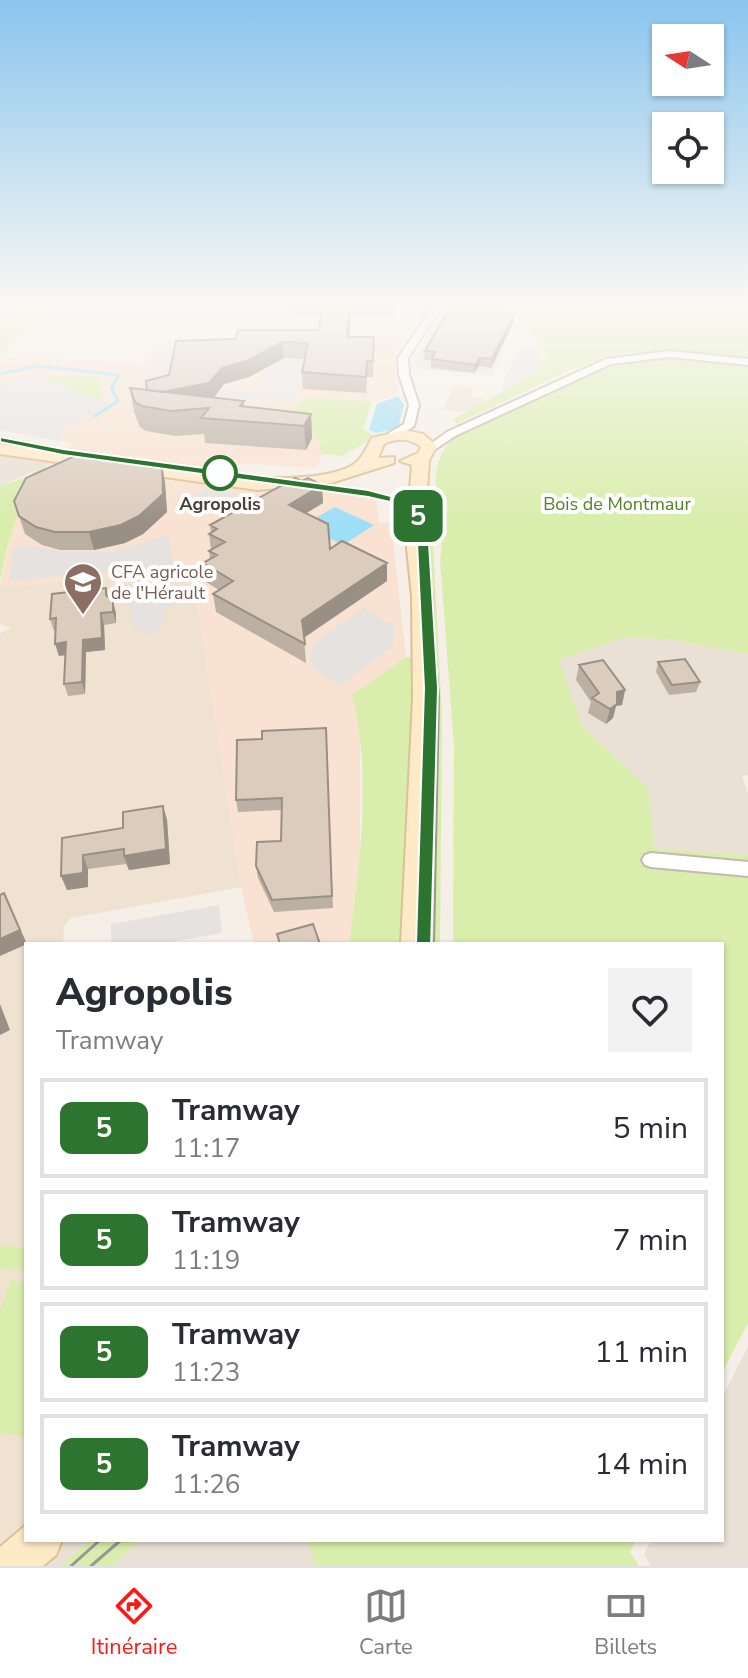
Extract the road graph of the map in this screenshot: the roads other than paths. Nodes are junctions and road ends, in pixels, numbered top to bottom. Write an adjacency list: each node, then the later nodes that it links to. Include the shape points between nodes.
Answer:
1 (405, 377): 3 (street)
2 (575, 377): 3 (street, via 446,437)
3 (420, 442): 5 (street); 5 (street, via 393,435 378,441); 6 (street)
4 (0, 449): 5 (street, via 258,485 305,483)
5 (388, 457): 6 (street)
6 (419, 490): 9 (street, via 415,539 424,698)
7 (651, 860): 8 (street)
8 (748, 869)
9 (415, 942)
10 (39, 1542): 11 (street)
11 (11, 1566)

